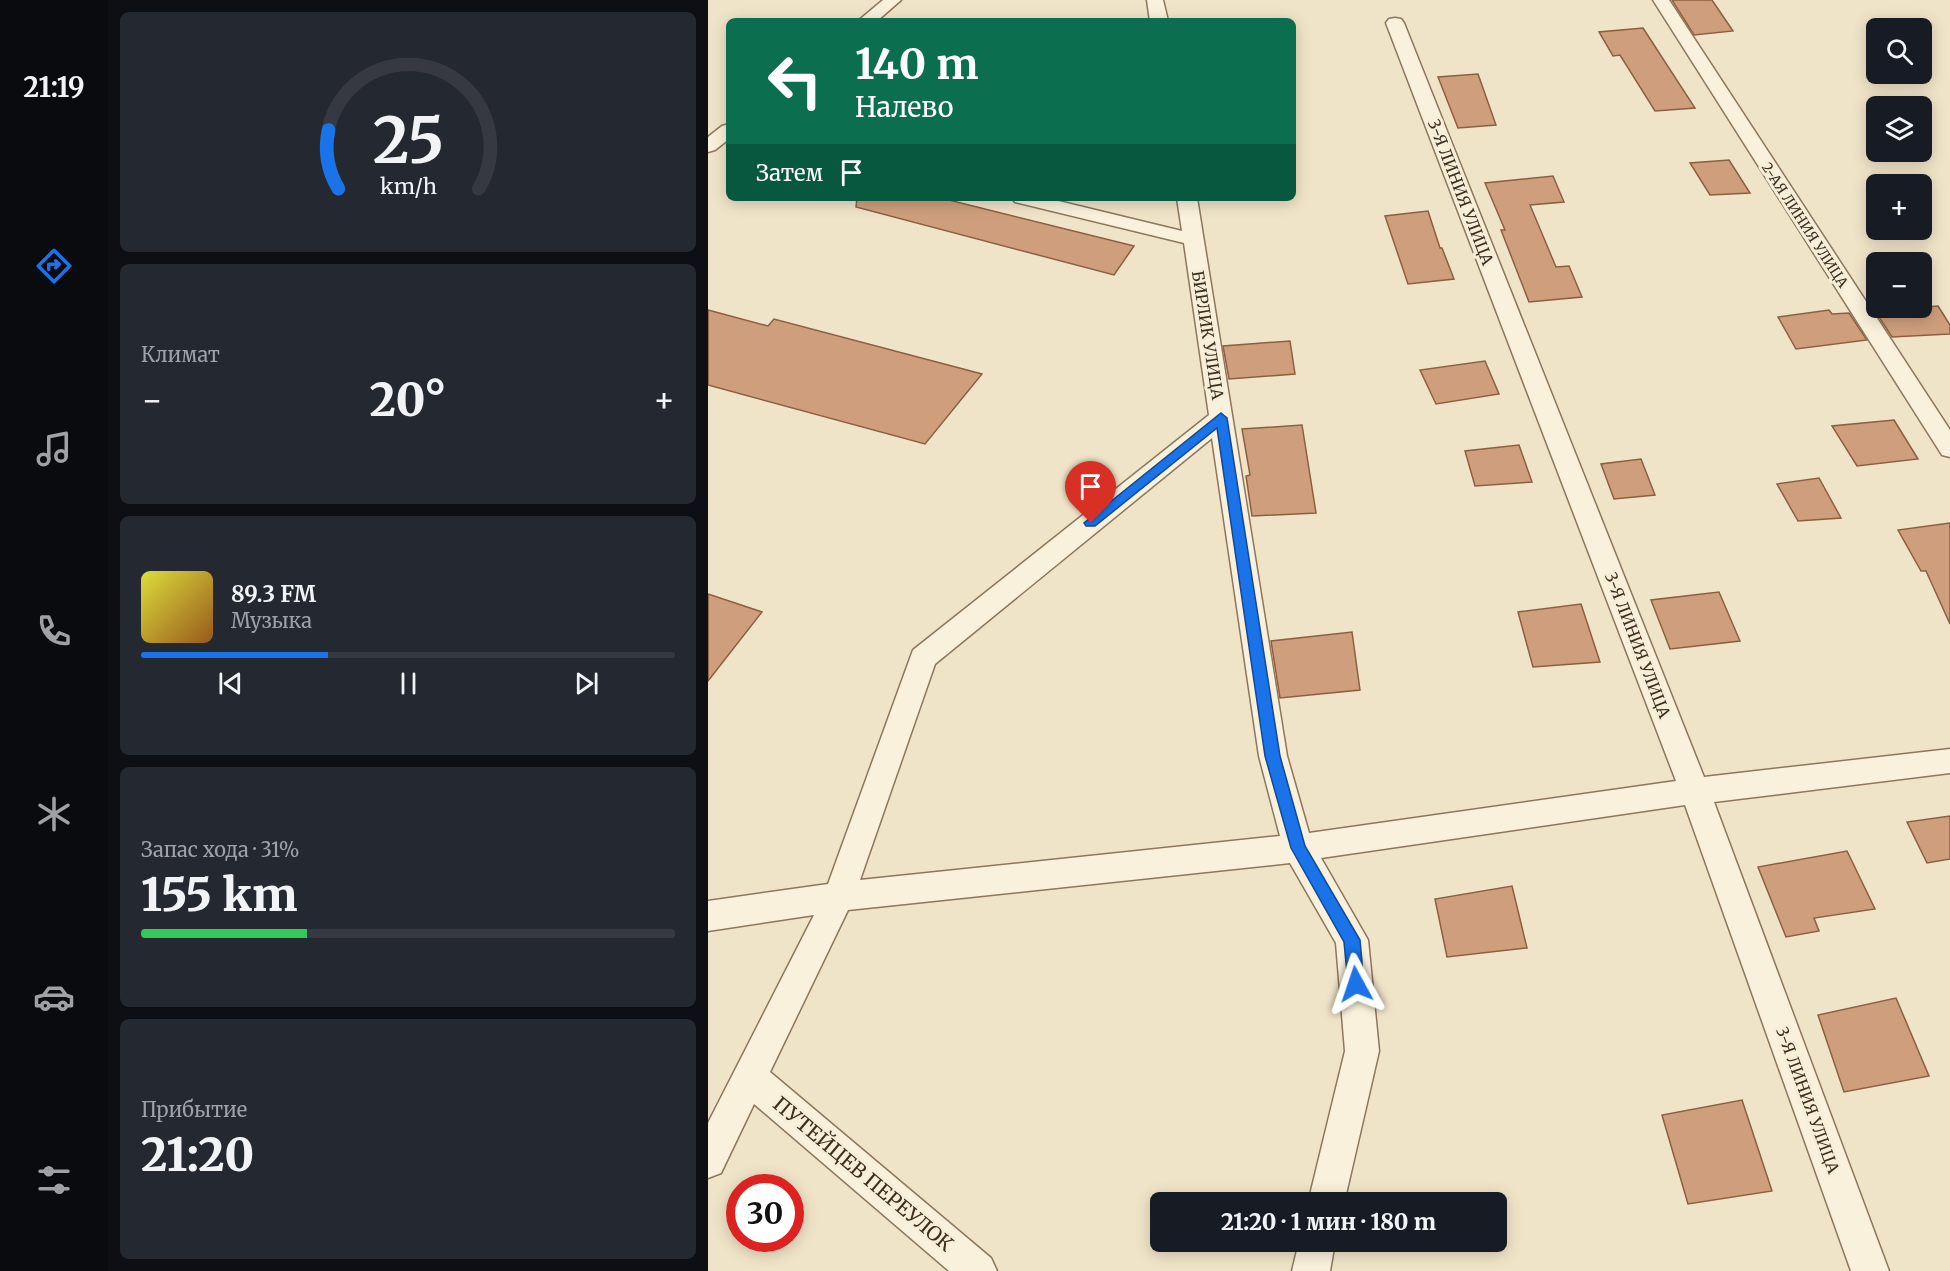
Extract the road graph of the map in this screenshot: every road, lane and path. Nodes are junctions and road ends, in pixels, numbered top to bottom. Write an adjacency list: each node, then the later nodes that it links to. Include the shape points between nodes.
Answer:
1 (894, 0): 4 (street)
2 (1155, 0): 5 (street)
3 (1660, 0): 13 (street, 2-АЯ ЛИНИЯ УЛИЦА)
4 (871, 18)
5 (1158, 18)
6 (1395, 23): 15 (street, 3-Я ЛИНИЯ УЛИЦА)
7 (726, 132): 8 (street)
8 (708, 146)
9 (1034, 201): 11 (street)
10 (1187, 201): 11 (street, БИРЛИК УЛИЦА)
11 (1193, 238): 12 (street, БИРЛИК УЛИЦА)
12 (1221, 418): 16 (street, БИРЛИК УЛИЦА, via 1273,756); 17 (street, via 923,658)
13 (1950, 449)
14 (1950, 761): 15 (street)
15 (1695, 791): 16 (street); 25 (street, 3-Я ЛИНИЯ УЛИЦА)
16 (1298, 848): 17 (street); 21 (street, БИРЛИК УЛИЦА, via 1352,940 1362,1051)
17 (839, 897): 18 (street); 19 (street)
18 (708, 916)
19 (748, 1076): 20 (street); 23 (street, ПУТЕЙЦЕВ ПЕРЕУЛОК)
20 (708, 1160)
21 (1329, 1192)
22 (1315, 1252): 24 (street)
23 (978, 1271)
24 (1311, 1271)
25 (1870, 1271)

